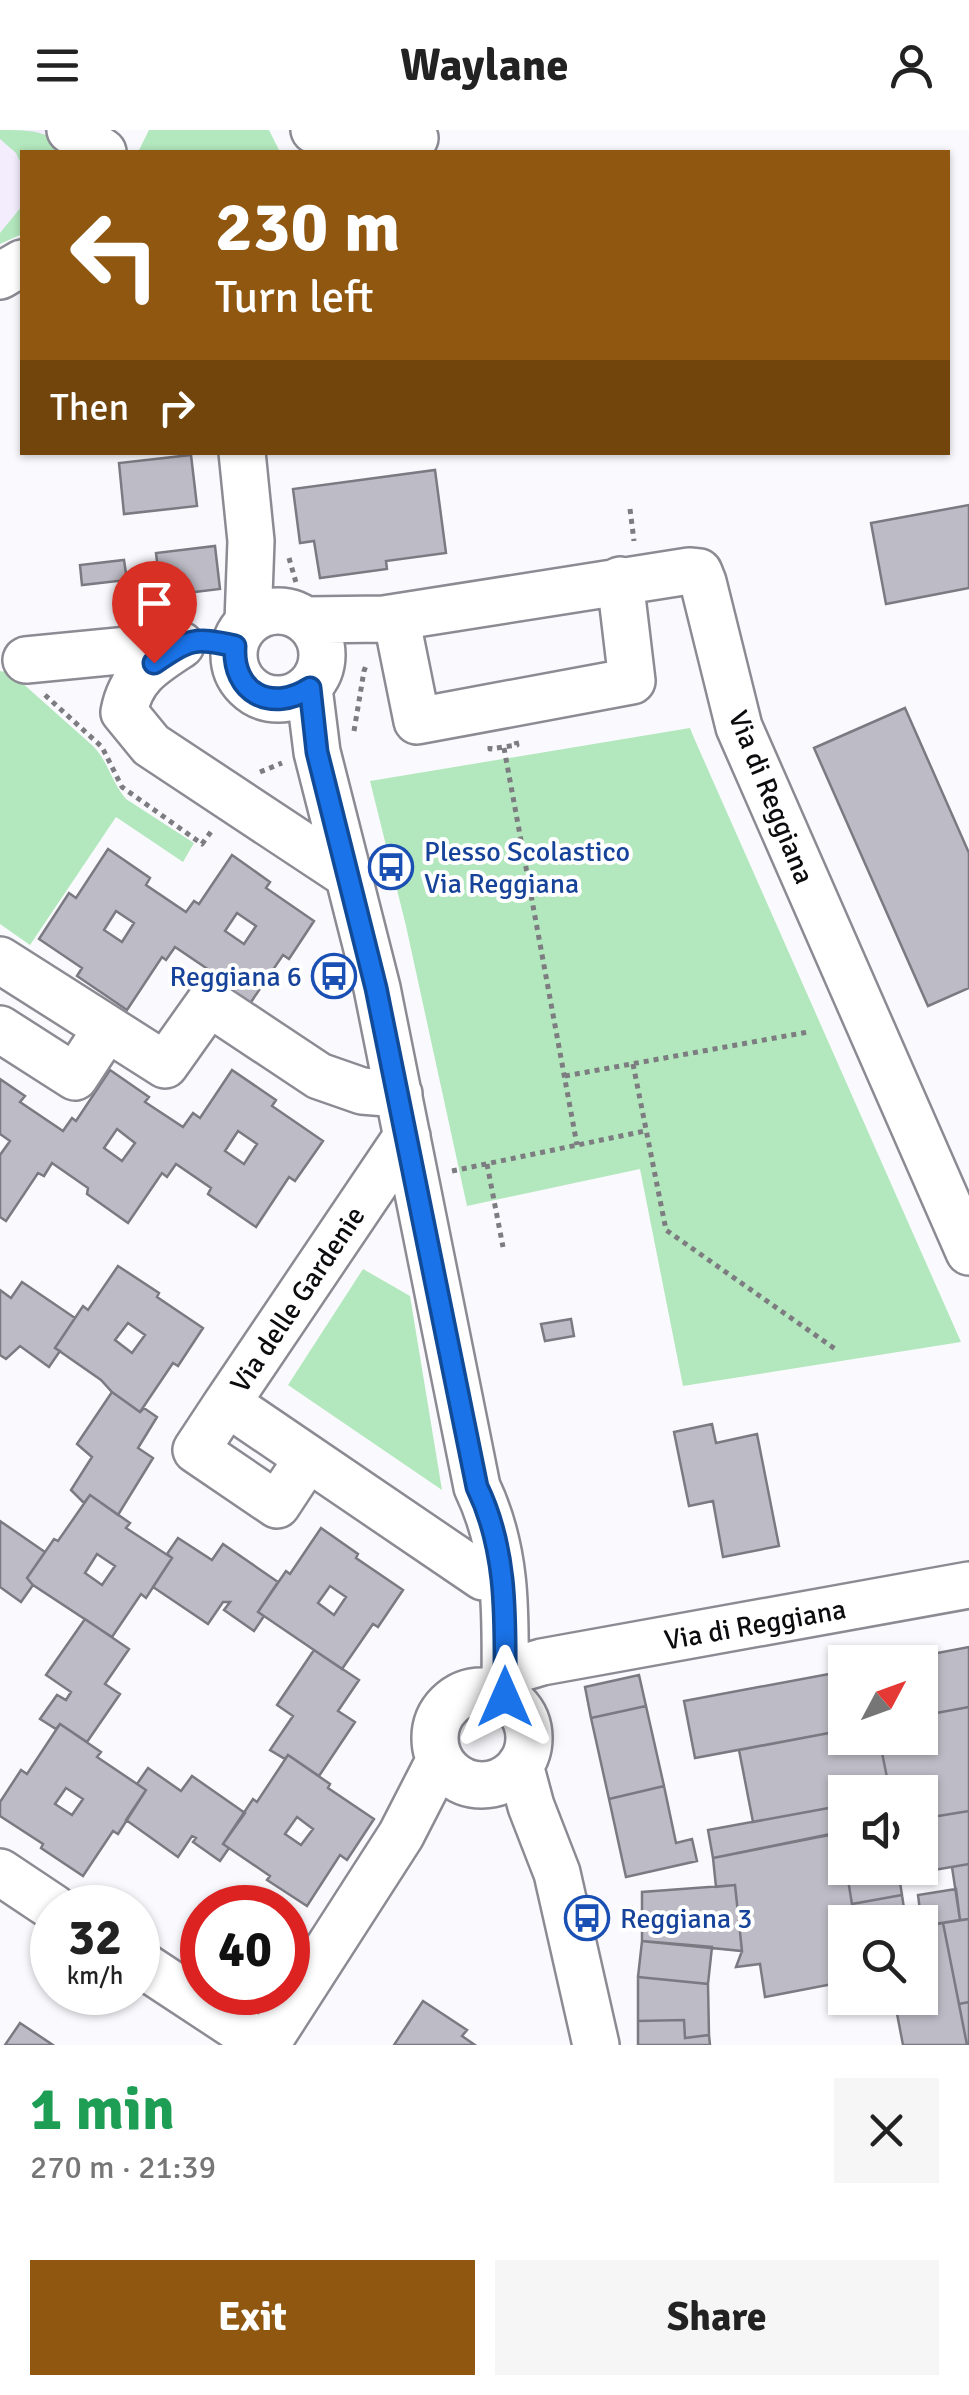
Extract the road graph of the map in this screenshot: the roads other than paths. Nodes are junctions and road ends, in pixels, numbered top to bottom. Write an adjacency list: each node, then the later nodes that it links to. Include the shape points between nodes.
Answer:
1 (70, 130): 4 (street)
2 (314, 130): 3 (street)
3 (415, 140)
4 (100, 150)
5 (242, 455): 8 (street)
6 (620, 580): 7 (street, Via di Reggiana); 7 (street, via 632,681 417,721); 19 (street, Via di Reggiana, via 699,572 739,727)
7 (390, 618): 8 (street, Via di Reggiana); 11 (street, Via di Reggiana)
8 (268, 625): 9 (street, Via di Reggiana); 11 (street, via 320,640); 11 (street, via 234,660 246,686 257,694)
9 (181, 645): 10 (street, Via di Reggiana); 12 (street, via 154,663)
10 (26, 660)
11 (301, 683): 13 (street)
12 (131, 695): 13 (street, via 283,802); 14 (street, via 124,747 144,772)
13 (343, 855): 14 (street)
14 (361, 920): 18 (street)
15 (0, 960): 16 (street)
16 (107, 1028): 17 (street, via 76,1077); 18 (street, via 165,1065 209,1003 319,1076)
17 (0, 1029)
18 (403, 1115): 20 (street, via 477,1487 476,1518); 20 (street, Via delle Gardenie, via 227,1404)
19 (969, 1252)
20 (492, 1572): 22 (street, via 526,1632); 22 (street, via 478,1665)
21 (969, 1586): 22 (street, Via di Reggiana)
22 (509, 1689): 23 (street, via 528,1744); 24 (street, via 449,1704 440,1716 435,1738)
23 (520, 1765): 24 (street, via 488,1784); 30 (street, via 558,1873)
24 (459, 1775): 28 (street, via 401,1835); 29 (street, via 537,1872)
25 (0, 1872): 26 (street)
26 (30, 1892)
27 (160, 1976): 28 (street)
28 (265, 2045)
29 (578, 2045)
30 (596, 2045)

